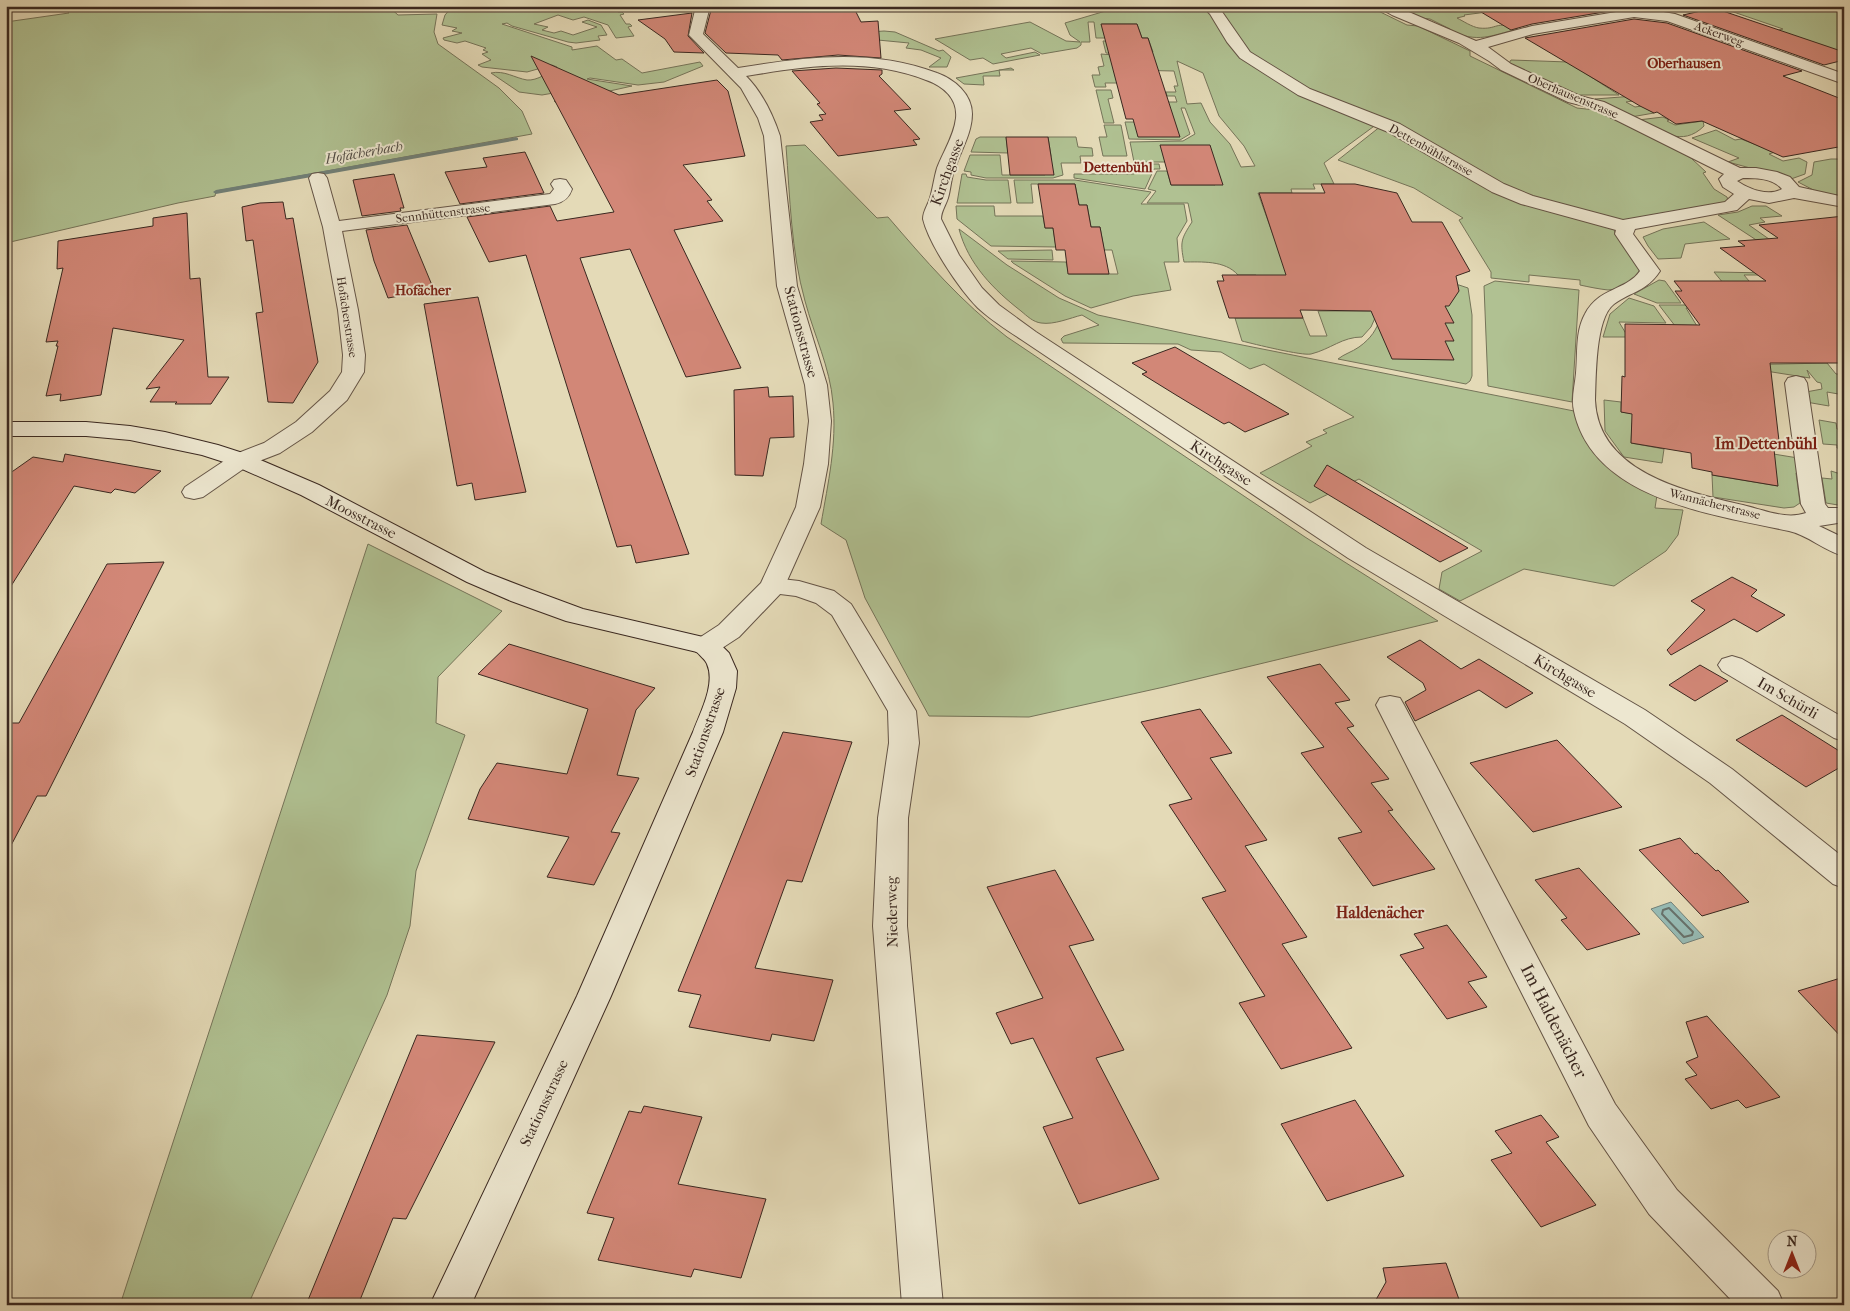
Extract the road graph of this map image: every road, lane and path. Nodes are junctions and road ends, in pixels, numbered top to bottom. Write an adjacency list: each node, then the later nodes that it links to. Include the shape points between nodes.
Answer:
1 (703, 6): 5 (street, Stationsstrasse, via 696,35)
2 (1209, 6): 11 (street, Dettenbühlstrasse, via 1245,55 1304,92 1394,128 1498,188 1527,200)
3 (1383, 6): 4 (street, Oberhausenstrasse)
4 (1473, 46): 6 (street, Ackerweg, via 1532,30 1646,13 1670,17); 8 (street, Oberhausenstrasse, via 1506,67 1574,99 1598,105)
5 (735, 73): 20 (street, Stationsstrasse, via 758,104 772,136 787,286 816,385 820,421 808,507); 25 (street, Kirchgasse, via 810,62 863,62 923,72 951,87 961,100 964,117 932,217 947,251 982,300 1029,336 1356,553 1635,717 1721,776)
6 (1844, 79)
7 (318, 178): 12 (street, Hofächerstrasse)
8 (1741, 184): 10 (street, Oberhausenstrasse, via 1770,197 1792,191); 11 (street, via 1732,206)
9 (557, 191): 12 (street, Sennhüttenstrasse)
10 (1844, 202)
11 (1626, 226): 18 (street, Wannächerstrasse, via 1624,234 1650,271 1642,282 1619,292 1595,312 1590,328 1584,400 1593,436 1623,470 1665,492)
12 (332, 227): 15 (street, Hofächerstrasse, via 354,355 353,372 339,395 304,426 272,448)
13 (1796, 384): 17 (street, via 1813,504)
14 (6, 429): 15 (street, Moosstrasse, via 86,429 130,433)
15 (241, 460): 16 (street, Hofächerstrasse); 21 (street, Moosstrasse, via 310,490 476,577 512,592 575,615)
16 (194, 492)
17 (1832, 516): 18 (street, Wannächerstrasse)
18 (1796, 524): 19 (street)
19 (1844, 548)
20 (773, 586): 21 (street, Stationsstrasse, via 729,631); 27 (street, Niederweg, via 825,597 842,610 902,711 904,743 893,818 890,926)
21 (706, 646): 26 (street, Stationsstrasse, via 719,660 723,671 722,688 708,732 594,996)
22 (1732, 665): 24 (street, Im Schürli)
23 (1390, 705): 28 (street, Im Haldenächer, via 1602,1115 1663,1202)
24 (1844, 731)
25 (1844, 876)
26 (450, 1305)
27 (922, 1305)
28 (1764, 1305)

